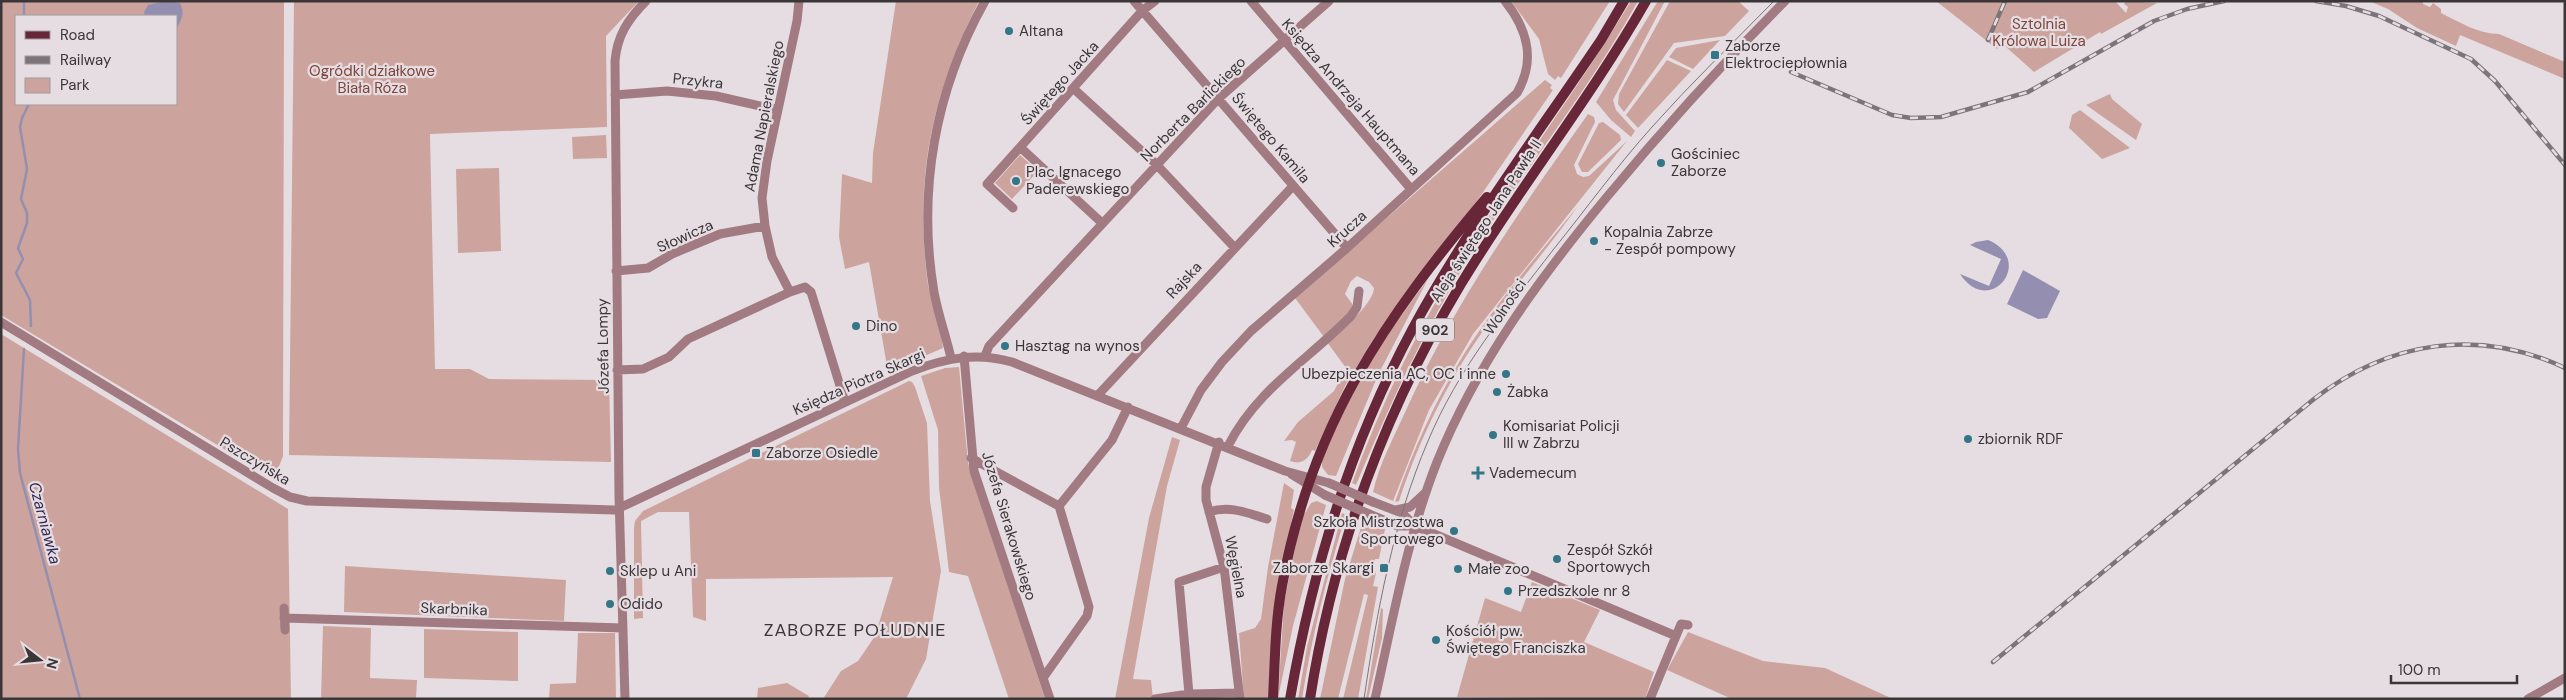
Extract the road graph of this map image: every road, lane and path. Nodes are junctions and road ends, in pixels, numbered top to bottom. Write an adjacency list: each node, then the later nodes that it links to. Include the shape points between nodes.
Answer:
1 (646, 1): 15 (street, Józefa Lompy, via 626,23 619,37)
2 (799, 1): 17 (street, Adama Napieralskiego)
3 (985, 1): 34 (street, via 954,64 930,159 927,201 929,257 934,293)
4 (1134, 1): 12 (street, Świętego Kamila)
5 (1155, 1): 12 (street, Świętego Jacka)
6 (1250, 1): 13 (street, Księdza Andrzeja Hauptmana)
7 (1329, 1): 13 (street, Norberta Barlickiego)
8 (1505, 1): 22 (street, Krucza, via 1521,23 1529,51 1527,73 1517,93)
9 (1624, 1): 19 (main road, Aleja świętego Jana Pawła II / 902)
10 (1646, 1): 68 (main road, Aleja świętego Jana Pawła II / 902, via 1618,49 1485,246 1419,360 1357,504 1324,623)
11 (1785, 1): 43 (street, Wolności, via 1636,162 1531,292 1480,372 1438,460)
12 (1142, 11): 14 (street, Świętego Jacka); 16 (street, Świętego Kamila)
13 (1283, 40): 16 (street, Norberta Barlickiego); 22 (street, Księdza Andrzeja Hauptmana)
14 (1074, 89): 18 (street, Świętego Jacka); 20 (street)
15 (615, 96): 17 (street, Przykra, via 667,91 716,96); 28 (street, Józefa Lompy)
16 (1219, 98): 20 (street, Norberta Barlickiego); 21 (street, Świętego Kamila)
17 (778, 110): 25 (street, Adama Napieralskiego, via 762,198)
18 (1020, 147): 23 (street, Świętego Jacka, via 987,184); 24 (street)
19 (1519, 160): 42 (main road, via 1452,240 1378,337 1337,410); 67 (main road, Aleja świętego Jana Pawła II / 902, via 1451,262 1413,329 1365,431 1323,548 1303,624)
20 (1156, 164): 24 (street, Norberta Barlickiego); 26 (street)
21 (1293, 186): 26 (street, Rajska); 27 (street, Świętego Kamila)
22 (1411, 189): 27 (street, Krucza)
23 (1013, 208)
24 (1102, 223): 33 (street, Norberta Barlickiego, via 990,346)
25 (765, 226): 28 (street, Słowicza, via 720,234 648,268); 30 (street, Adama Napieralskiego, via 772,257)
26 (1234, 247): 36 (street, Rajska)
27 (1347, 248): 39 (street, Krucza, via 1251,331 1222,362 1201,390)
28 (616, 271): 35 (street, Józefa Lompy)
29 (1359, 291): 40 (street, Węgielna, via 1357,307 1351,316 1272,386)
30 (790, 292): 35 (street, via 688,339 668,357 643,369); 37 (street, via 805,287 811,292)
31 (1, 322): 45 (street, Pszczyńska, via 296,499 603,511)
32 (964, 356): 33 (street, Księdza Piotra Skargi); 34 (street, Księdza Piotra Skargi); 41 (street, Józefa Sierakowskiego)
33 (985, 356): 36 (street, Księdza Piotra Skargi, via 1012,362)
34 (951, 358): 37 (street, Księdza Piotra Skargi, via 912,371)
35 (617, 370): 45 (street, Józefa Lompy)
36 (1098, 395): 38 (street, Księdza Piotra Skargi)
37 (845, 402): 45 (street, Księdza Piotra Skargi)
38 (1128, 407): 39 (street, Księdza Piotra Skargi); 44 (street, via 1112,440)
39 (1182, 428): 40 (street, Księdza Piotra Skargi)
40 (1223, 444): 42 (street, Księdza Piotra Skargi); 47 (street, Węgielna, via 1206,487)
41 (971, 458): 44 (street); 59 (street, Józefa Sierakowskiego)
42 (1308, 481): 46 (street, Księdza Piotra Skargi, bridge, via 1329,483); 49 (street, Księdza Piotra Skargi, bridge, via 1324,495); 66 (main road, via 1293,531 1282,587)
43 (1427, 491): 46 (street, via 1410,507); 50 (street, Wolności)
44 (1059, 506): 59 (street, via 1089,607 1087,616)
45 (620, 509): 56 (street, Józefa Lompy)
46 (1393, 510): 50 (street, Księdza Piotra Skargi, via 1409,518)
47 (1209, 512): 48 (street, via 1231,508); 52 (street, Węgielna)
48 (1267, 519)
49 (1398, 526): 50 (street, Księdza Piotra Skargi); 51 (street)
50 (1415, 526): 51 (street, Wolności); 58 (street)
51 (1410, 547): 69 (street, Wolności)
52 (1224, 567): 61 (street, via 1179,582); 62 (street, Węgielna)
53 (284, 608): 54 (street)
54 (284, 618): 56 (street, Skarbnika); 57 (street)
55 (1688, 625): 58 (street, via 1681,624)
56 (624, 628): 63 (street, Józefa Lompy)
57 (285, 630)
58 (1676, 636): 70 (street)
59 (1043, 678): 64 (street, Józefa Sierakowskiego)
60 (2565, 678): 71 (street)
61 (1190, 694): 62 (street); 65 (street)
62 (1239, 696)
63 (625, 699)
64 (1050, 699)
65 (1155, 699)
66 (1273, 699)
67 (1290, 699)
68 (1310, 699)
69 (1375, 699)
70 (1650, 699)
71 (2528, 699)

